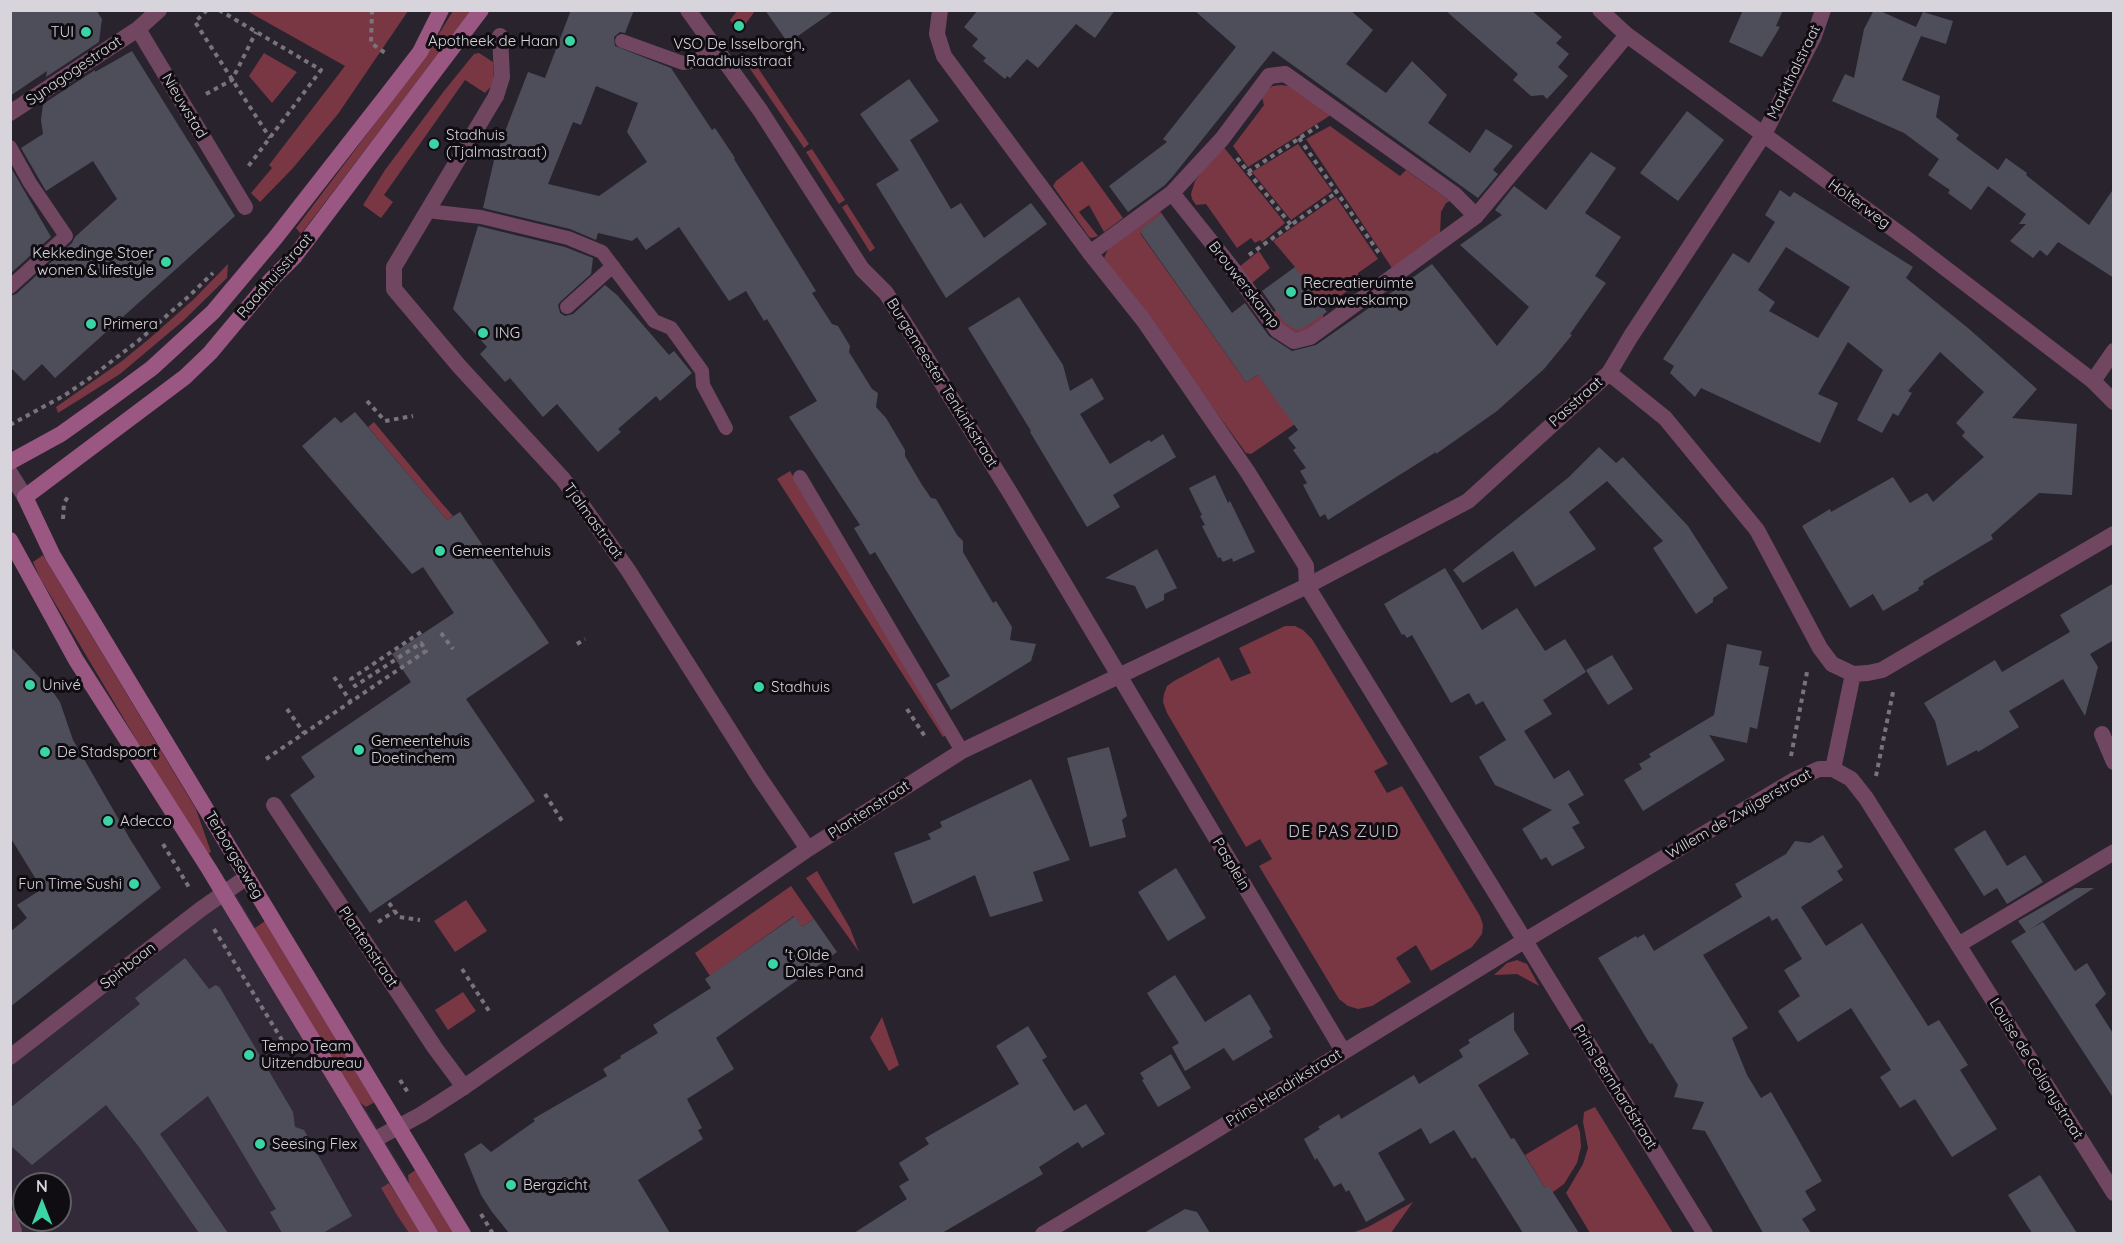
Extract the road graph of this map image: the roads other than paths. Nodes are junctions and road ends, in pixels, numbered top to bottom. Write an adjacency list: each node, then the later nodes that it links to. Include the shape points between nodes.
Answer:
1 (159, 10): 8 (street)
2 (441, 10): 29 (main road, Raadhuisstraat, via 420,52 213,312 152,368 61,434)
3 (481, 10): 32 (main road, Raadhuisstraat, via 295,256 210,353 185,377)
4 (688, 10): 12 (street, Burgemeester Tenkinkstraat)
5 (940, 10): 20 (street, via 937,34 944,56)
6 (1600, 10): 9 (street, Holterweg)
7 (1823, 10): 14 (street, Markthalstraat, via 1814,36)
8 (138, 29): 13 (street, Synagogestraat); 17 (street, Nieuwstad)
9 (1627, 34): 14 (street, Holterweg); 19 (street, Brouwerskamp)
10 (500, 36): 18 (street, Tjalmastraat, via 502,77 496,96)
11 (622, 41): 12 (lane, via 683,63 696,61)
12 (716, 47): 37 (street, Burgemeester Tenkinkstraat, via 862,269 886,293)
13 (10, 113)
14 (1764, 134): 25 (street, Passtraat); 26 (street, Holterweg)
15 (10, 147): 22 (lane, via 66,236)
16 (1172, 193): 19 (street, via 1222,139 1269,76 1285,74 1454,194); 19 (street, Brouwerskamp, via 1277,330 1294,341 1310,337); 20 (street)
17 (245, 207)
18 (427, 211): 21 (lane, via 482,217 568,238 602,252); 43 (street, Tjalmastraat, via 394,267 394,289 563,479 632,577)
19 (1476, 216)
20 (1090, 253): 35 (street, via 1144,321 1247,471 1306,566)
21 (613, 266): 23 (lane); 28 (lane, via 654,321 671,328 702,370 703,385)
22 (10, 287)
23 (567, 307)
24 (2114, 351): 26 (street)
25 (1609, 373): 35 (street, Passtraat, via 1468,501); 36 (street, via 1665,418 1757,530 1820,648 1832,664)
26 (2093, 381): 27 (street, Holterweg)
27 (2114, 402)
28 (726, 428)
29 (10, 462)
30 (10, 472): 32 (street, Terborgseweg)
31 (800, 477): 39 (lane)
32 (25, 497): 45 (main road, Terborgseweg, via 53,556)
33 (2114, 534): 36 (street, via 1882,670)
34 (10, 540): 46 (main road, Terborgseweg, via 76,660)
35 (1307, 586): 37 (street, Plantenstraat); 47 (street)
36 (1853, 674): 41 (street, Willem de Zwijgerstraat)
37 (1120, 676): 39 (street, Plantenstraat); 49 (street, Pasplein)
38 (2102, 734): 40 (street)
39 (962, 751): 43 (street, Plantenstraat)
40 (2114, 762)
41 (1833, 769): 47 (street, Willem de Zwijgerstraat, via 1819,769 1794,780); 48 (street, Louise de Colignystraat, via 1851,779 1866,798)
42 (274, 805): 51 (street, Plantenstraat)
43 (808, 849): 51 (street, Plantenstraat)
44 (2114, 852): 48 (street)
45 (247, 877): 46 (street, Spinbaan); 52 (main road, Terborgseweg)
46 (224, 894): 50 (street, Spinbaan); 53 (main road, Terborgseweg)
47 (1524, 941): 49 (street, Prins Hendrikstraat); 58 (street, Prins Bernhardstraat)
48 (1958, 945): 54 (street, Louise de Colignystraat)
49 (1343, 1052): 57 (street, Prins Hendrikstraat)
50 (10, 1057)
51 (464, 1087): 52 (street, Plantenstraat)
52 (399, 1127): 53 (street, Plantenstraat); 56 (main road, Terborgseweg)
53 (374, 1140): 55 (main road, Terborgseweg)
54 (2114, 1193)
55 (430, 1233)
56 (463, 1233)
57 (1043, 1233)
58 (1705, 1233)

